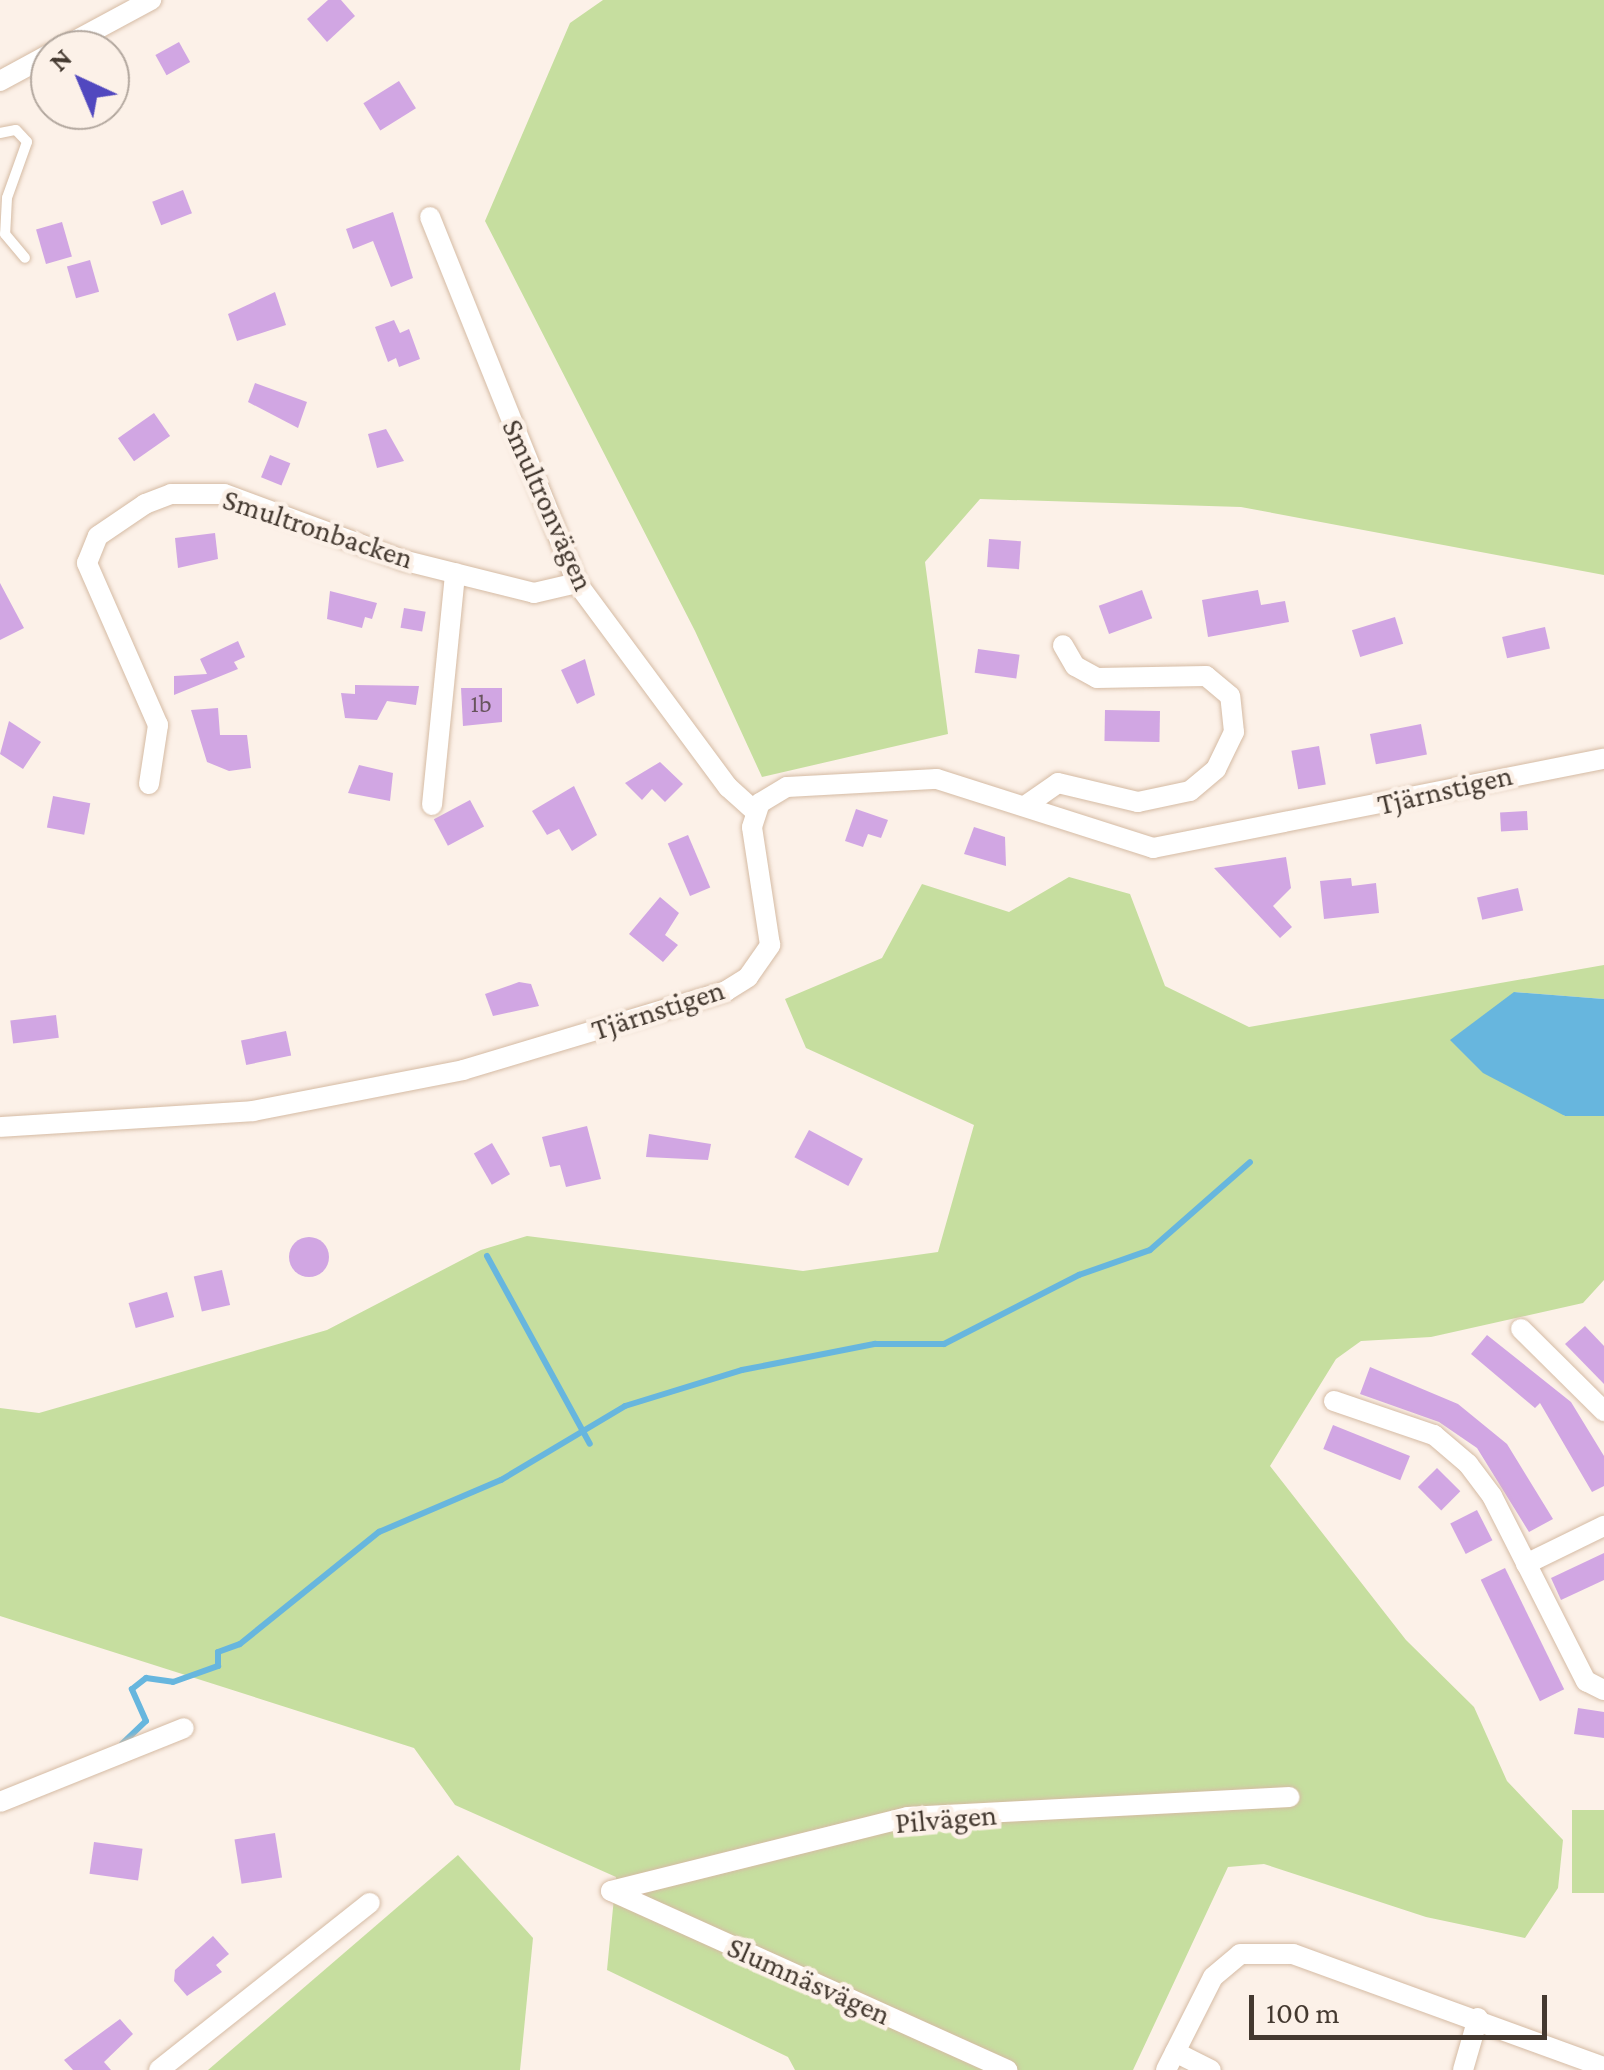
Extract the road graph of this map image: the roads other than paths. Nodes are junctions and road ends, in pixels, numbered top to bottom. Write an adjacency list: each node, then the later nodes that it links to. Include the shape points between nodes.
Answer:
1 (151, 0): 2 (street)
2 (95, 30)
3 (30, 65): 4 (street)
4 (0, 81)
5 (0, 134): 7 (lane, via 16,130 26,142 4,234)
6 (430, 217): 9 (street, Smultronvägen)
7 (25, 258)
8 (455, 573): 9 (street, Smultronbacken, via 534,593); 12 (street, Smultronbacken, via 224,494 172,494 119,518 98,536 87,563 158,725); 13 (street)
9 (577, 583): 15 (street, Smultronvägen, via 728,787)
10 (1063, 645): 14 (street, via 1075,666 1096,678 1206,676 1230,696 1234,732 1216,769 1190,792 1138,802 1058,783)
11 (1604, 759): 14 (street, Tjärnstigen, via 1171,847 1125,844)
12 (149, 784)
13 (432, 805)
14 (1025, 806): 15 (street, Tjärnstigen, via 937,779 883,776 787,787)
15 (755, 810): 16 (street, Tjärnstigen, via 772,932 760,963 726,991 463,1070 253,1111)
16 (0, 1128)
17 (1520, 1329): 19 (street)
18 (1334, 1401): 21 (street, via 1446,1445 1492,1496)
19 (1604, 1411)
20 (1604, 1526): 21 (street)
21 (1526, 1564): 22 (street, via 1586,1681)
22 (1604, 1690)
23 (184, 1728): 25 (street)
24 (1289, 1797): 26 (street, Pilvägen, via 908,1818)
25 (0, 1802)
26 (611, 1891): 32 (street, Slumnäsvägen)
27 (370, 1903): 31 (street)
28 (1478, 2018): 29 (street, via 1293,1954 1240,1954 1213,1977); 30 (street); 34 (street)
29 (1170, 2061): 33 (street)
30 (1604, 2067)
31 (159, 2070)
32 (1006, 2070)
33 (1211, 2070)
34 (1463, 2070)

